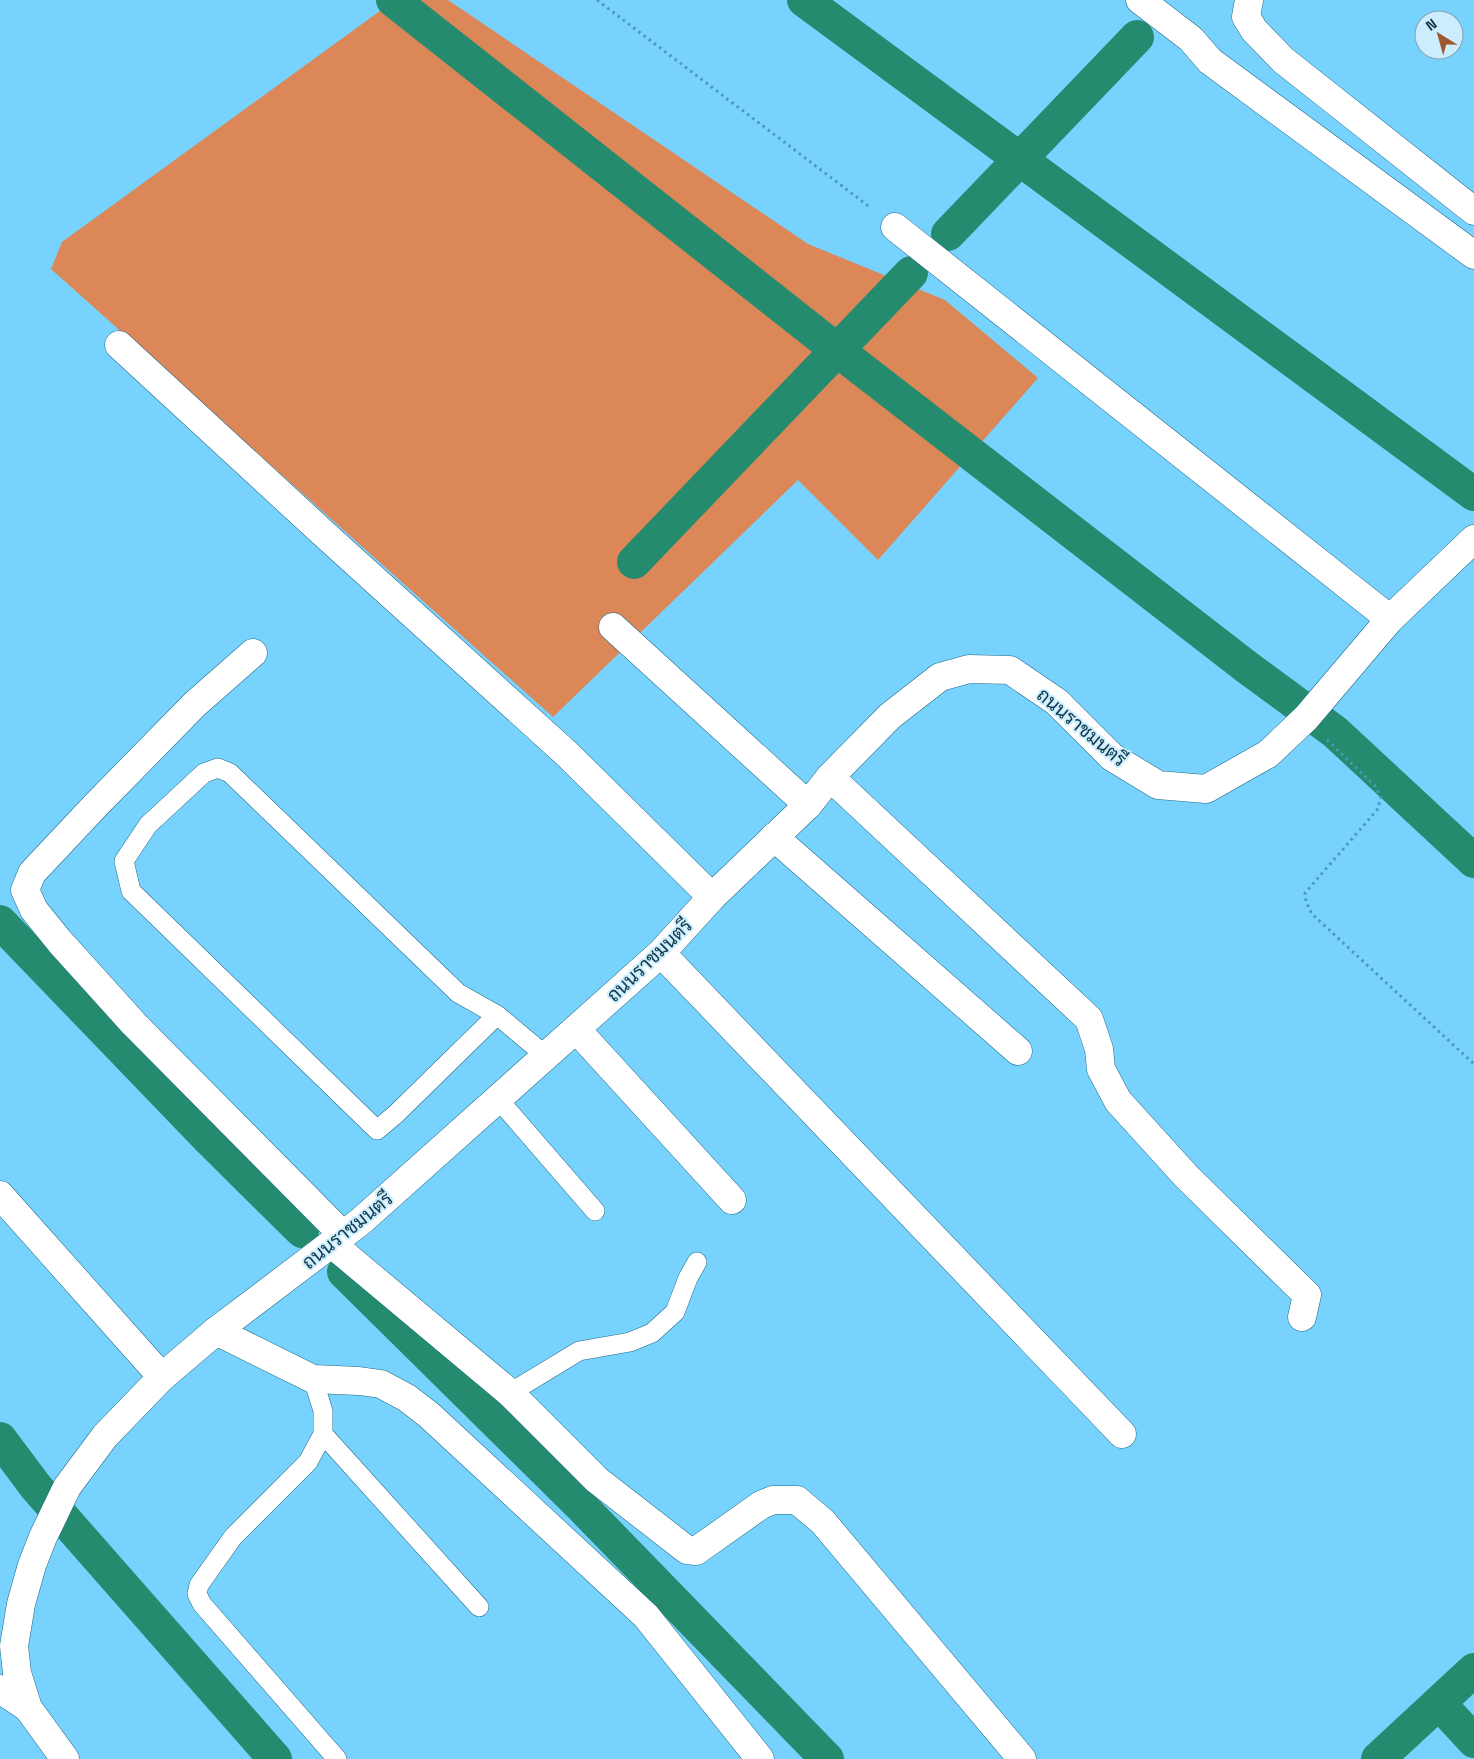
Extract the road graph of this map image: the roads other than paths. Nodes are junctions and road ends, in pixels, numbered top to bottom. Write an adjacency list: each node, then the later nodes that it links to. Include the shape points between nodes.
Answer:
1 (1140, 0): 4 (street, via 1191,39 1210,61)
2 (1248, 0): 3 (street, via 1246,17)
3 (1283, 60): 4 (street); 5 (street)
4 (1254, 94): 7 (street)
5 (1474, 211)
6 (895, 227): 10 (street)
7 (1474, 256)
8 (119, 345): 16 (street, via 568,754)
9 (1472, 543): 10 (street, ถนนราชมนตรี)
10 (1390, 619): 13 (street, ถนนราชมนตรี, via 1306,718 1268,754 1206,788 1158,785 1112,757 1057,702 1010,670 970,669 940,677 890,716)
11 (613, 627): 14 (street)
12 (253, 653): 26 (street, via 195,704 94,808 32,873 25,890 34,910 60,942)
13 (830, 777): 14 (street, ถนนราชมนตรี); 28 (street, via 1089,1019 1099,1049 1101,1069 1118,1101 1186,1176 1307,1295)
14 (808, 805): 15 (street, ถนนราชมนตรี)
15 (774, 837): 16 (street, ถนนราชมนตรี); 20 (street)
16 (712, 897): 17 (street, ถนนราชมนตรี)
17 (661, 953): 19 (street, ถนนราชมนตรี); 34 (street)
18 (497, 1015): 18 (lane, via 377,1130 131,891 124,861 148,825 204,772 218,768 230,773 458,993); 21 (lane)
19 (576, 1029): 21 (street, ถนนราชมนตรี); 24 (street)
20 (1018, 1051)
21 (546, 1056): 22 (street, ถนนราชมนตรี)
22 (498, 1099): 25 (lane); 26 (street, ถนนราชมนตรี)
23 (0, 1195): 30 (street)
24 (732, 1200)
25 (595, 1211)
26 (337, 1240): 29 (street, ถนนราชมนตรี); 32 (street)
27 (698, 1262): 32 (lane, via 675,1312 652,1333 630,1342 579,1351)
28 (1302, 1317)
29 (216, 1331): 30 (street, ถนนราชมนตรี); 31 (street)
30 (162, 1377): 37 (street, ถนนราชมนตรี, via 105,1436 67,1487 43,1537 21,1604 14,1646 17,1672)
31 (313, 1379): 33 (lane, via 323,1411); 40 (street, via 381,1384 429,1415 646,1616)
32 (510, 1393): 41 (street, via 597,1480 687,1550 696,1551 766,1502 797,1500 823,1522)
33 (322, 1434): 35 (lane); 39 (lane, via 308,1462 228,1543 199,1585 197,1594 202,1604)
34 (1122, 1434)
35 (479, 1607)
36 (0, 1689): 37 (street)
37 (28, 1708): 38 (street, ถนนราชมนตรี)
38 (65, 1759)
39 (337, 1759)
40 (760, 1759)
41 (1022, 1759)

